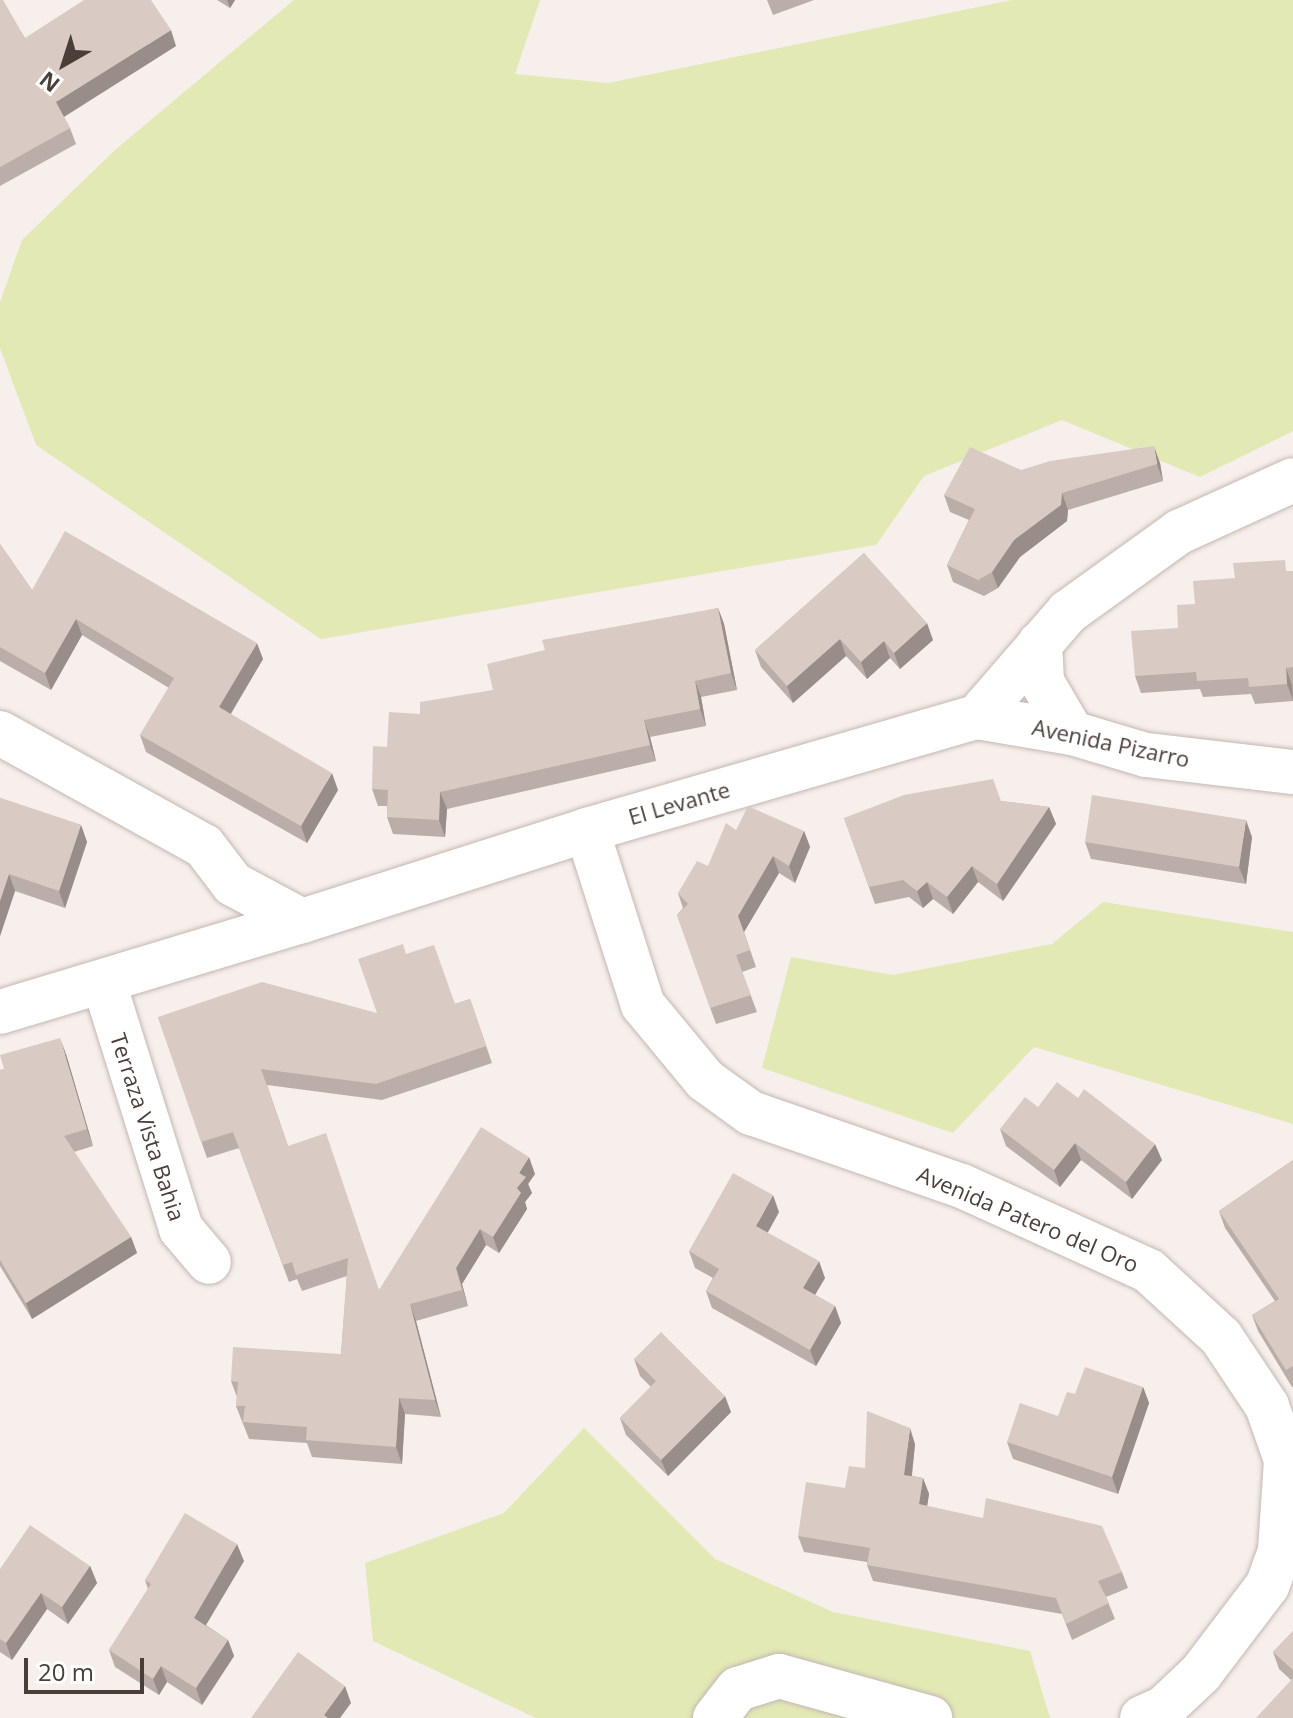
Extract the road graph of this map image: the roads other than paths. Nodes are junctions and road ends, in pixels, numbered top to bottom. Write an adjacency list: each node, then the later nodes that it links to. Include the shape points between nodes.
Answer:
1 (1293, 480): 2 (street, via 1179,532 1068,612)
2 (1040, 643): 3 (street); 5 (street, via 1042,682)
3 (977, 717): 5 (street, Avenida Pizarro); 7 (street, El Levante)
4 (0, 733): 8 (street, via 204,846 233,884)
5 (1072, 733): 6 (street, Avenida Pizarro, via 1146,755)
6 (1293, 772)
7 (587, 830): 8 (street, El Levante); 14 (street, Avenida Patero del Oro, via 643,1005 705,1080 751,1113 962,1186 1149,1271 1221,1337 1267,1406 1286,1460 1280,1551 1267,1586 1201,1673 1164,1708)
8 (302, 921): 9 (street, El Levante)
9 (104, 983): 10 (street, El Levante); 11 (street, Terraza Vista Bahia, via 181,1229)
10 (0, 1012)
11 (209, 1262)
12 (715, 1718): 13 (street, via 738,1689 779,1676)
13 (930, 1718)
14 (1142, 1718)

